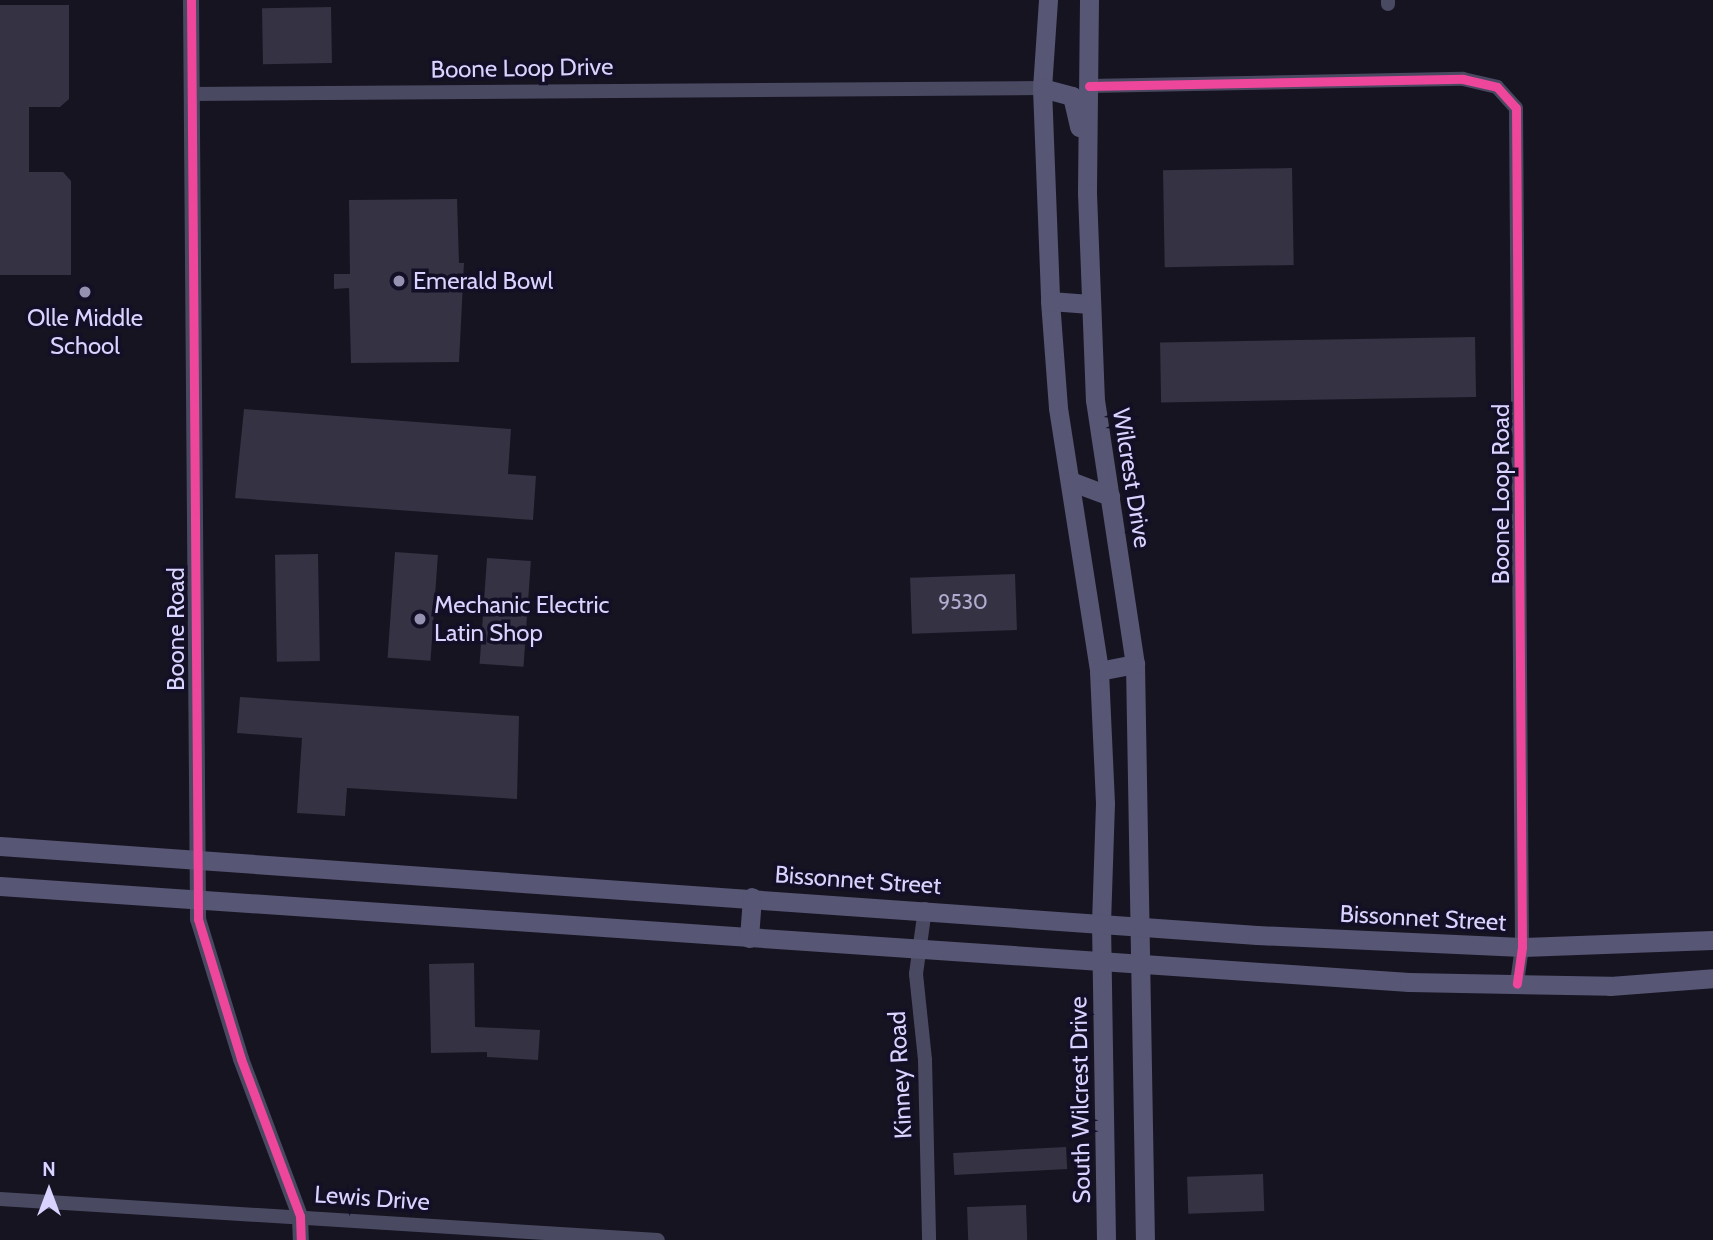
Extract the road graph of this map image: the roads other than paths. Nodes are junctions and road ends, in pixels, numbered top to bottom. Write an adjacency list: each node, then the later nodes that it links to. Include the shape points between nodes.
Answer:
1 (191, 0): 6 (street, Boone Road)
2 (1048, 0): 5 (main road)
3 (1089, 0): 4 (main road, Wilcrest Drive)
4 (1089, 86): 7 (main road, Wilcrest Drive); 24 (street, Boone Loop Road, via 1463,79 1497,86 1516,108)
5 (1042, 88): 6 (street, Boone Loop Drive); 7 (main road, via 1065,91 1078,106); 8 (main road)
6 (192, 94): 15 (street, Boone Road)
7 (1087, 193): 9 (main road, Wilcrest Drive)
8 (1050, 300): 9 (main road); 10 (main road)
9 (1090, 304): 11 (main road, Wilcrest Drive, via 1096,400)
10 (1070, 481): 11 (main road); 13 (main road)
11 (1110, 496): 12 (main road, Wilcrest Drive)
12 (1135, 664): 13 (main road); 21 (main road, Wilcrest Drive, via 1140,805)
13 (1099, 671): 20 (main road, via 1105,803)
14 (0, 846): 15 (main road, Bissonnet Street)
15 (196, 859): 17 (main road, Bissonnet Street); 18 (street, Boone Road)
16 (0, 886): 18 (main road)
17 (752, 897): 19 (main road, Bissonnet Street); 22 (main road)
18 (198, 901): 22 (main road); 31 (street, Boone Road, via 242,1059)
19 (925, 909): 20 (main road, Bissonnet Street); 25 (street, Kinney Road)
20 (1101, 922): 21 (main road, Bissonnet Street); 26 (main road)
21 (1136, 925): 24 (main road, Bissonnet Street); 27 (main road, Wilcrest Drive)
22 (749, 938): 25 (main road)
23 (1713, 940): 24 (main road, Bissonnet Street)
24 (1522, 947): 29 (street, Boone Loop Road)
25 (918, 948): 26 (main road); 35 (street, Kinney Road)
26 (1102, 958): 27 (main road); 36 (main road, South Wilcrest Drive)
27 (1137, 962): 29 (main road); 37 (main road)
28 (1713, 978): 29 (main road, via 1610,986)
29 (1517, 984)
30 (0, 1199): 31 (street, Lewis Drive)
31 (300, 1216): 32 (street, Lewis Drive); 33 (street, Boone Road)
32 (631, 1239): 34 (street, Lewis Drive)
33 (301, 1240)
34 (658, 1240)
35 (929, 1240)
36 (1106, 1240)
37 (1145, 1240)

